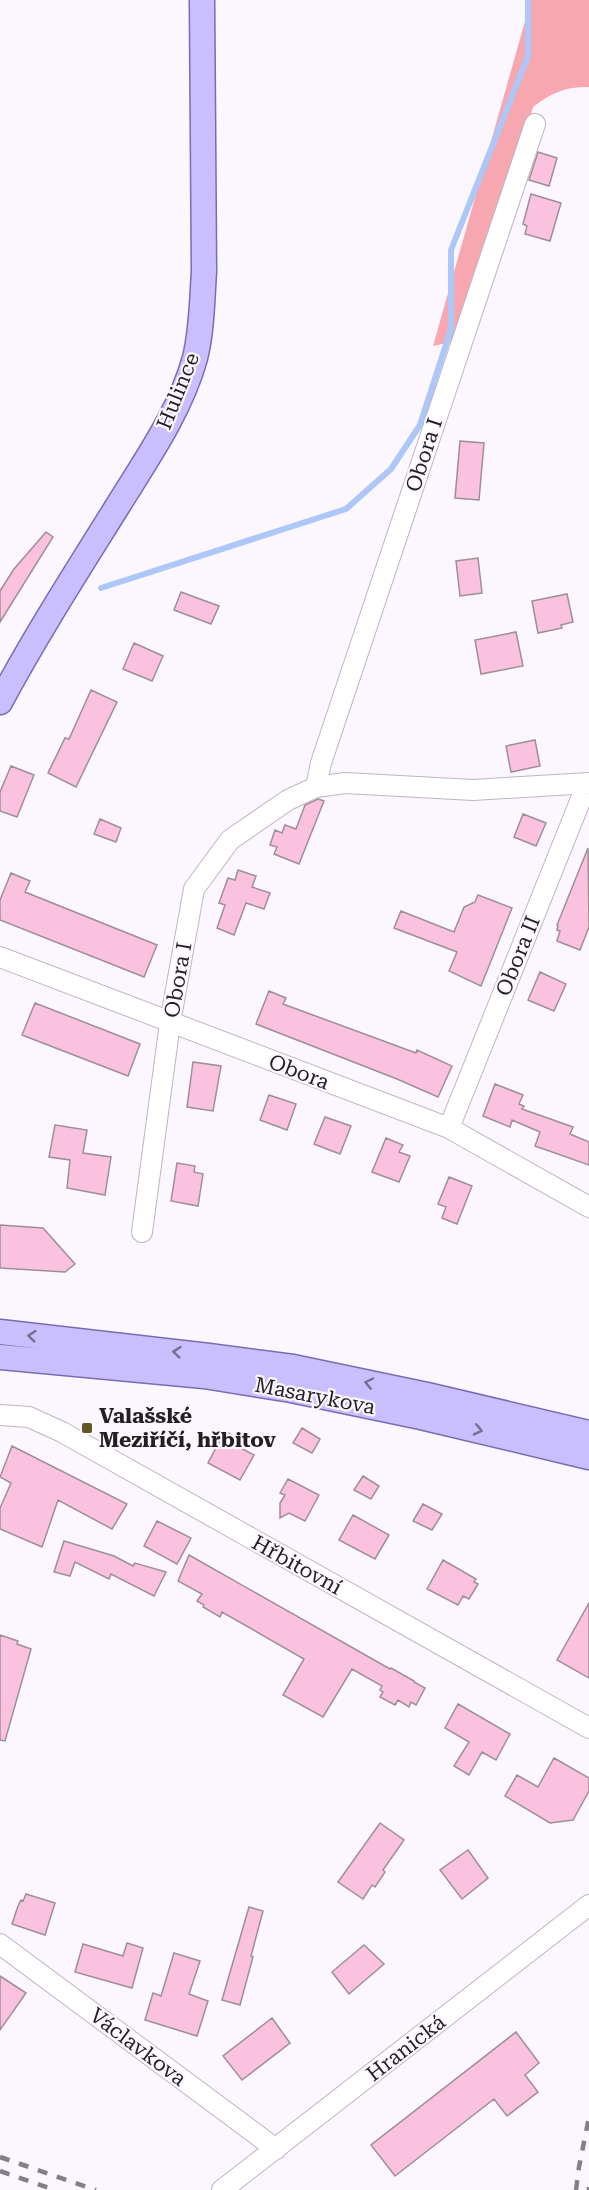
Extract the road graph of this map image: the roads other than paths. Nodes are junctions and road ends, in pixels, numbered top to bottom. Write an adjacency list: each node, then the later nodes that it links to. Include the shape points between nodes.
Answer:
1 (202, 0): 3 (main road, Hulince, via 204,272 195,356 165,428)
2 (535, 124): 5 (street, Obora I)
3 (0, 702)
4 (588, 783): 5 (street, Obora I, via 473,790 345,783); 8 (street, Obora II)
5 (316, 787): 7 (street, Obora I, via 288,800 230,840 194,889)
6 (0, 957): 7 (street, Obora)
7 (170, 1023): 8 (street, Obora); 10 (street, Obora I)
8 (449, 1128): 9 (street, Obora)
9 (589, 1207)
10 (142, 1232)
11 (0, 1332): 13 (main road, Masarykova, one-way to 11, via 293,1367)
12 (0, 1357): 13 (main road, Masarykova, via 204,1376)
13 (424, 1406): 15 (main road, Masarykova); 16 (main road, Masarykova, one-way to 16)
14 (0, 1415): 17 (street, Hřbitovní, via 29,1417 62,1432)
15 (589, 1433)
16 (589, 1457)
17 (589, 1728)
18 (589, 1905): 20 (street, Hranická)
19 (0, 1944): 20 (street, Václavkova)
20 (276, 2149): 21 (street, Hranická)
21 (222, 2190)

